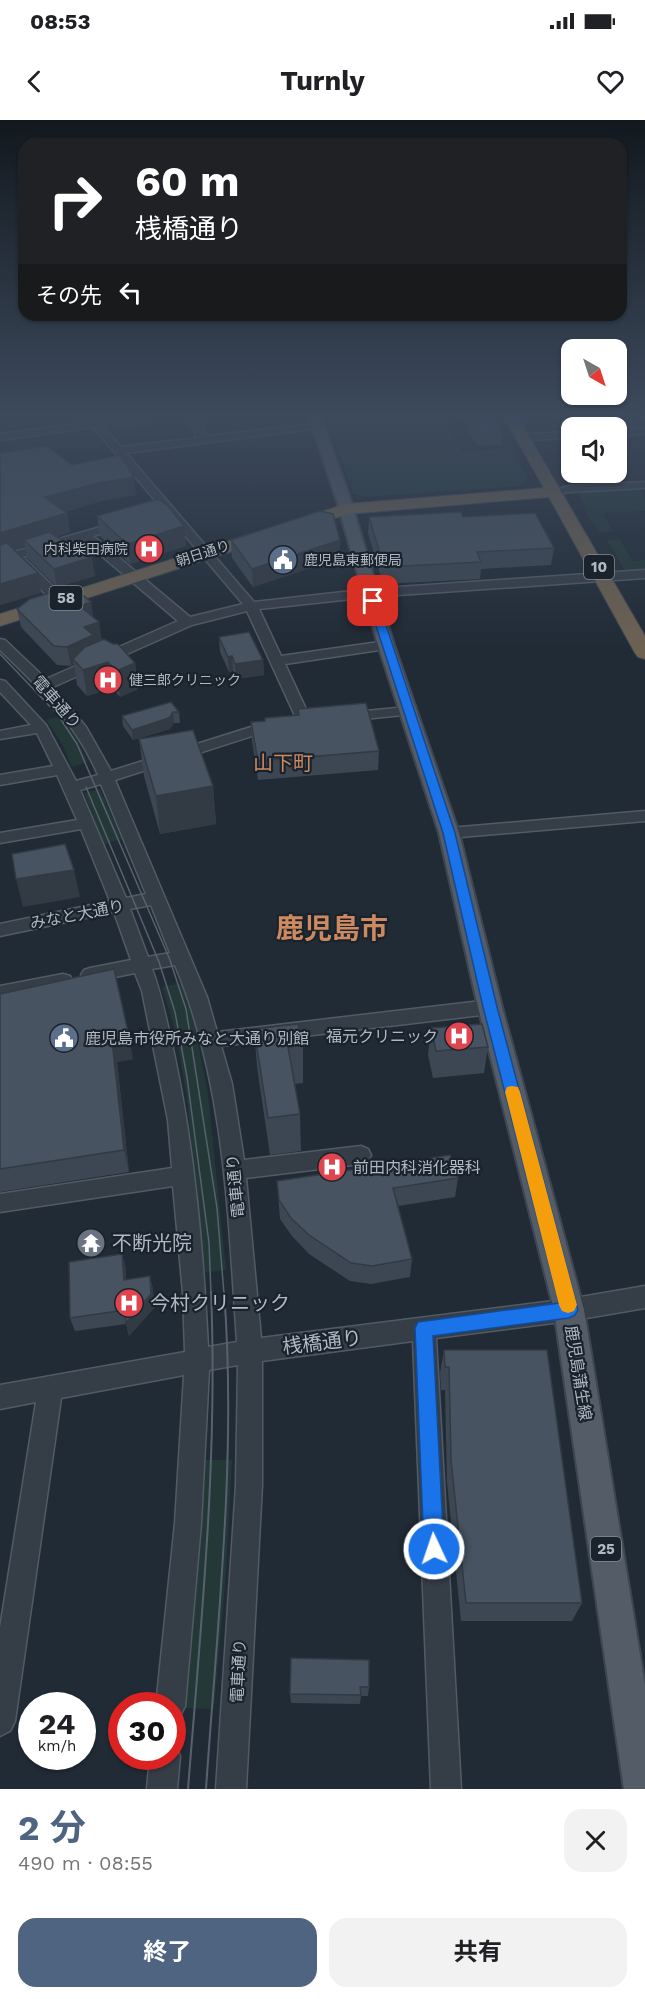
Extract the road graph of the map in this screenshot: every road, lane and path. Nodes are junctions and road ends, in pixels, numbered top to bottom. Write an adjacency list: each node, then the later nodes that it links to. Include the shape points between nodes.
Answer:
1 (154, 492): 4 (street)
2 (339, 492): 5 (main road, 鹿児島蒲生線 / 25)
3 (554, 492): 5 (highway, 朝日通り / 58); 14 (highway, 10)
4 (169, 509): 6 (street); 9 (street)
5 (345, 509): 9 (highway, 朝日通り / 58); 15 (main road, 鹿児島蒲生線 / 25)
6 (152, 514)
7 (132, 520): 8 (street)
8 (84, 535): 10 (street); 13 (street)
9 (206, 552): 13 (highway, 朝日通り / 58); 17 (street)
10 (15, 556): 11 (street); 16 (street)
11 (0, 560)
12 (645, 574): 14 (street)
13 (133, 576): 16 (highway, 朝日通り / 58); 19 (street)
14 (604, 577): 15 (street); 22 (highway, 10)
15 (370, 593): 17 (street); 21 (main road, 鹿児島蒲生線 / 25)
16 (59, 600): 18 (highway, 朝日通り / 58)
17 (251, 606): 19 (street); 23 (street)
18 (0, 620)
19 (187, 622): 25 (street)
20 (0, 643): 25 (street, 電車通り)
21 (386, 645): 23 (street); 26 (main road, 鹿児島蒲生線 / 25)
22 (643, 647)
23 (276, 662): 27 (street)
24 (0, 684): 28 (street, 電車通り)
25 (45, 685): 33 (street, 電車通り, via 85,734)
26 (408, 711): 27 (street); 38 (main road, 鹿児島蒲生線 / 25)
27 (315, 719): 31 (street, via 268,725)
28 (40, 728): 29 (street); 32 (street, 電車通り)
29 (0, 735)
30 (184, 735): 31 (street)
31 (194, 749): 33 (street)
32 (63, 769): 34 (street); 35 (street, 電車通り)
33 (106, 778): 35 (street); 40 (street, 電車通り)
34 (0, 780)
35 (71, 787): 37 (street, 電車通り)
36 (645, 816): 38 (street)
37 (87, 823): 39 (street); 41 (street, 電車通り)
38 (449, 833): 46 (main road, 鹿児島蒲生線 / 25)
39 (0, 838)
40 (155, 898): 41 (street, みなと大通り); 43 (street, 電車通り)
41 (120, 906): 42 (street, みなと大通り); 44 (street, 電車通り)
42 (0, 930)
43 (182, 957): 44 (street); 47 (street, 電車通り)
44 (143, 964): 45 (street); 50 (street, 電車通り, via 178,1120)
45 (0, 993)
46 (490, 1007): 47 (street); 53 (main road, 鹿児島蒲生線 / 25)
47 (210, 1040): 49 (street, 電車通り, via 222,1084)
48 (361, 1155): 49 (street)
49 (235, 1170): 55 (street, 電車通り)
50 (184, 1175): 51 (street); 56 (street, 電車通り)
51 (0, 1203)
52 (645, 1297): 53 (street, 桟橋通り)
53 (569, 1310): 54 (street, 桟橋通り); 66 (main road, 鹿児島蒲生線 / 25)
54 (424, 1328): 55 (street, 桟橋通り); 65 (street)
55 (250, 1351): 56 (street, 桟橋通り); 64 (street, 電車通り, via 249,1485)
56 (197, 1362): 57 (street, 桟橋通り); 60 (street, 電車通り, via 188,1523)
57 (50, 1388): 58 (street, 桟橋通り); 59 (street)
58 (0, 1397)
59 (3, 1687): 61 (street)
60 (171, 1692)
61 (0, 1721)
62 (164, 1770): 63 (street)
63 (162, 1789)
64 (231, 1789)
65 (446, 1789)
66 (643, 1789)

